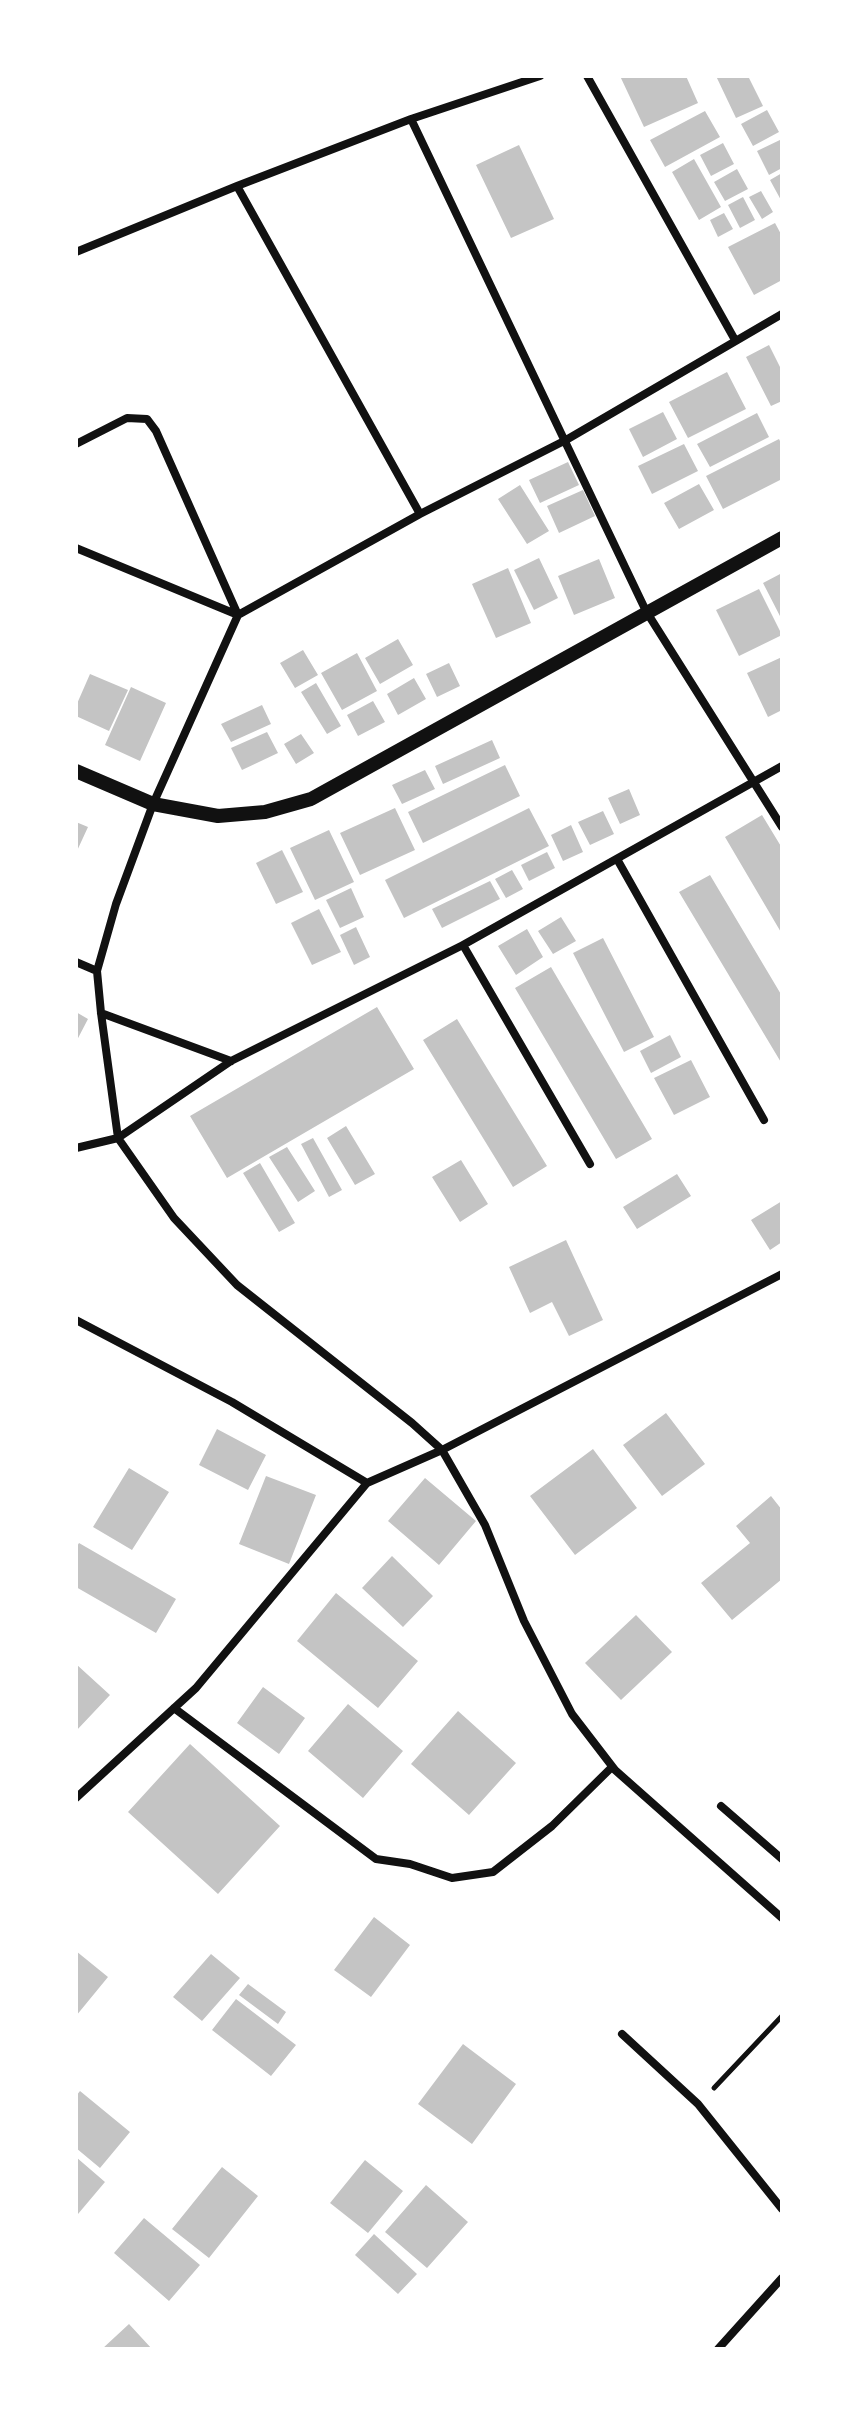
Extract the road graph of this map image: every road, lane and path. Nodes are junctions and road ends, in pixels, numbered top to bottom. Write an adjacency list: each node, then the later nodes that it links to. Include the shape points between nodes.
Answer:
1 (540, 76): 3 (street)
2 (587, 76): 7 (street)
3 (411, 119): 4 (street); 8 (street)
4 (237, 186): 5 (street); 10 (street)
5 (76, 252)
6 (782, 314): 7 (street)
7 (735, 340): 8 (street)
8 (566, 440): 10 (street); 13 (street)
9 (76, 444): 14 (street, via 127,418 147,419)
10 (420, 514): 14 (street)
11 (782, 538): 13 (street)
12 (76, 548): 14 (street)
13 (646, 611): 17 (street); 18 (street, via 311,799 265,812 218,816)
14 (238, 615): 18 (street)
15 (782, 766): 17 (street)
16 (76, 771): 18 (street)
17 (754, 782): 19 (street); 20 (street)
18 (153, 804): 23 (street)
19 (782, 827)
20 (617, 859): 21 (street); 26 (street)
21 (463, 945): 25 (street); 29 (street)
22 (76, 962): 23 (street)
23 (97, 971): 24 (street)
24 (101, 1013): 25 (street); 27 (street)
25 (231, 1061): 27 (street)
26 (764, 1120)
27 (118, 1138): 28 (street); 32 (street, via 174,1218 237,1285)
28 (76, 1148)
29 (590, 1164)
30 (782, 1274): 32 (street)
31 (76, 1320): 33 (street, via 232,1402)
32 (442, 1450): 33 (street); 35 (street, via 485,1525 549,1674)
33 (367, 1483): 34 (street)
34 (174, 1708): 35 (street, via 376,1859 452,1878 493,1872 552,1826); 36 (street)
35 (612, 1767): 39 (street)
36 (76, 1798)
37 (721, 1806): 38 (street)
38 (782, 1859)
39 (782, 1918)
40 (782, 2016): 42 (path)
41 (622, 2034): 42 (street)
42 (698, 2104): 43 (street)
43 (782, 2209)
44 (782, 2278): 45 (street)
45 (718, 2349)

